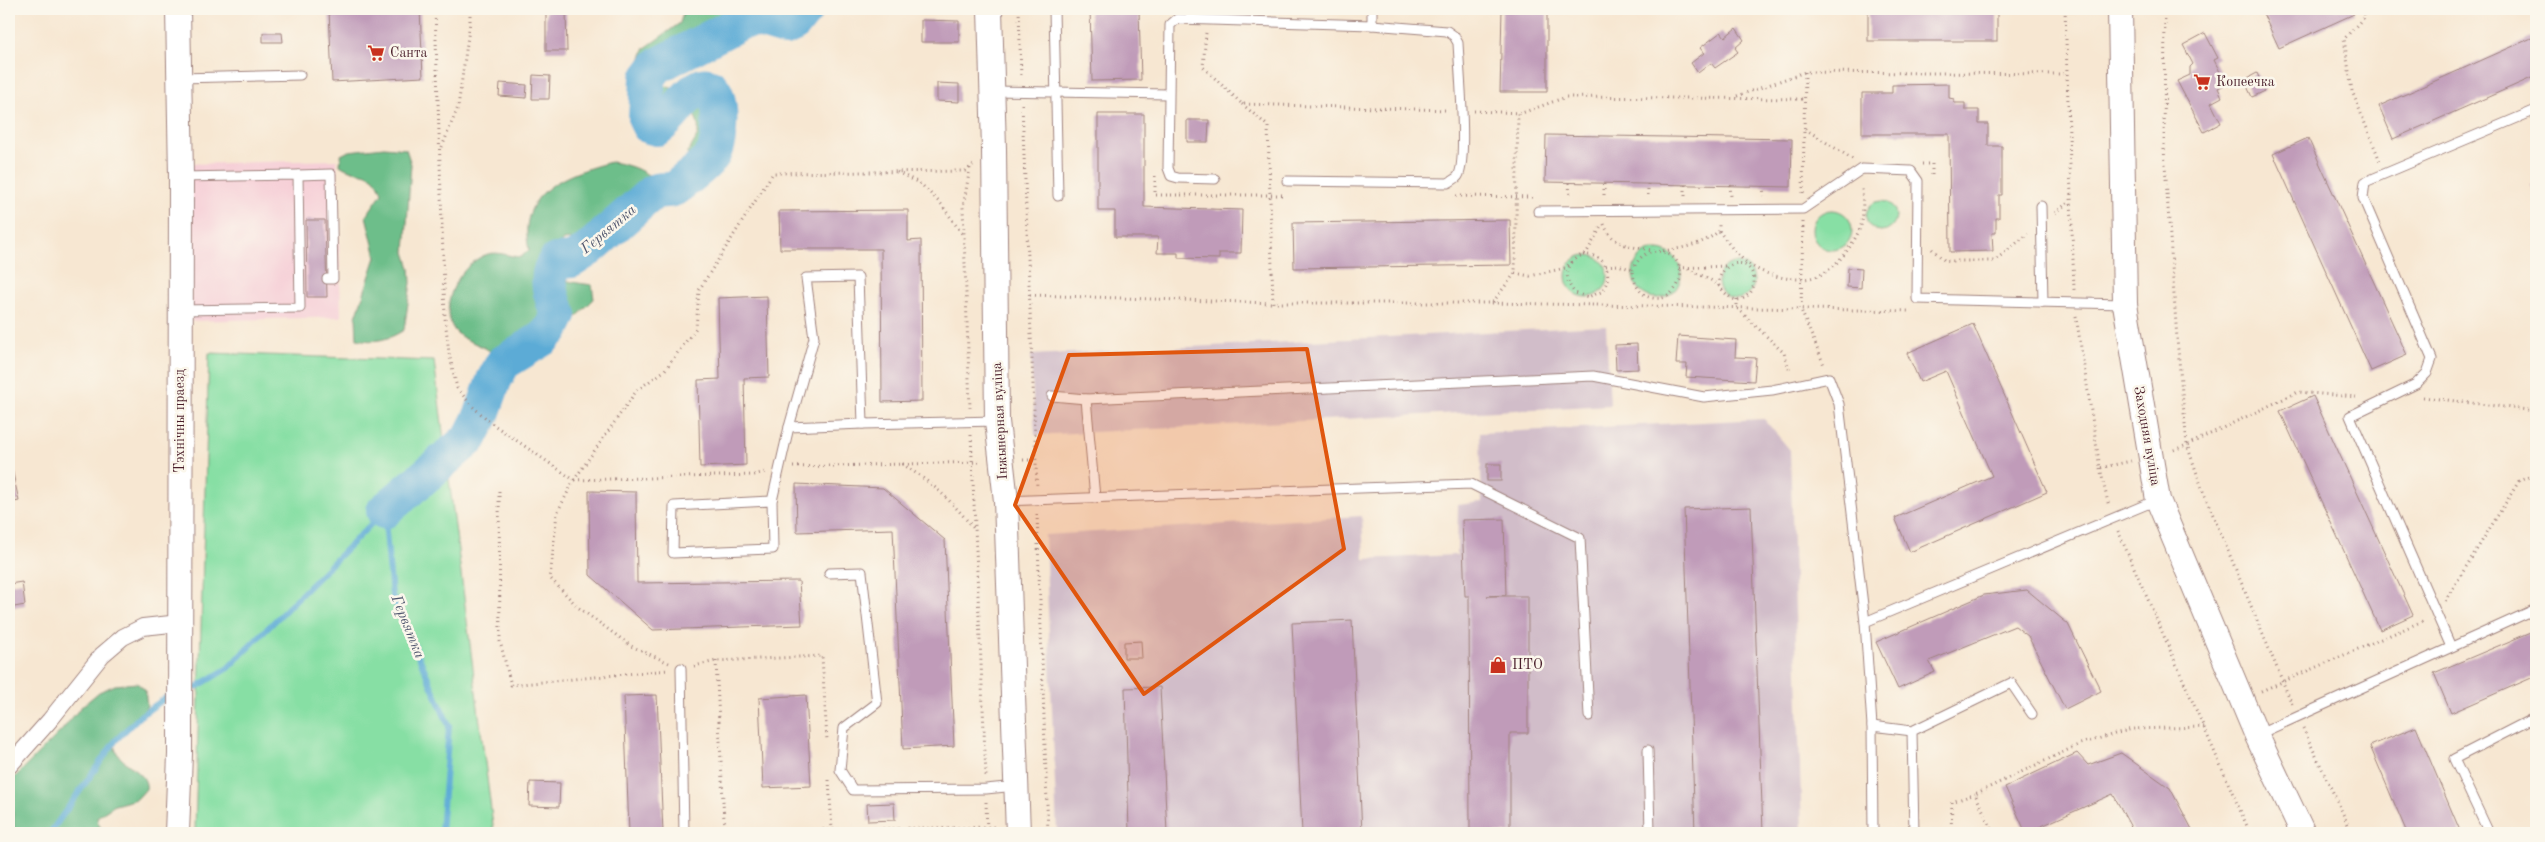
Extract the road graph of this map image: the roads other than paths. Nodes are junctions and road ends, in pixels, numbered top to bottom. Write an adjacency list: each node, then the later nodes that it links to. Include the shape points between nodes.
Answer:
1 (178, 9): 8 (street, Тэхнічны праезд)
2 (990, 9): 9 (street, Інжынерная вуліца)
3 (1054, 9): 10 (lane)
4 (1372, 9): 6 (lane)
5 (2120, 9): 22 (street, Заходняя вуліца)
6 (1372, 25): 11 (lane, via 1177,19 1170,25); 16 (lane, via 1447,31 1458,43 1462,111 1461,167 1457,177 1448,183)
7 (300, 75): 8 (lane)
8 (180, 78): 14 (street, Тэхнічны праезд)
9 (992, 91): 10 (lane); 26 (street, Інжынерная вуліца)
10 (1056, 91): 11 (lane); 17 (lane)
11 (1168, 94): 15 (lane, via 1168,168 1171,176)
12 (2536, 110): 37 (lane, via 2365,182 2363,198 2432,358 2427,373 2416,384 2350,416)
13 (298, 175): 14 (lane); 20 (lane, via 331,174 329,259 333,279); 23 (lane, via 303,237 300,308)
14 (181, 177): 23 (street, Тэхнічны праезд)
15 (1215, 179)
16 (1287, 181)
17 (1058, 196)
18 (2041, 206): 21 (lane)
19 (1538, 211): 21 (lane, via 1803,209 1859,165 1911,171 1918,181 1917,299)
20 (327, 279)
21 (2043, 302): 22 (lane)
22 (2125, 304): 30 (street, Заходняя вуліца)
23 (181, 310): 36 (street, Тэхнічны праезд)
24 (1052, 396): 25 (lane)
25 (1086, 399): 29 (lane); 35 (lane, via 1593,376 1704,397 1772,390 1830,378 1839,404)
26 (997, 421): 27 (lane); 31 (street, Інжынерная вуліца)
27 (863, 424): 28 (lane); 28 (lane, via 858,277 806,278 814,338)
28 (789, 427): 32 (lane)
29 (1095, 498): 31 (lane); 40 (lane, via 1471,484 1580,538)
30 (2158, 500): 35 (lane); 44 (street, Заходняя вуліца)
31 (1006, 501): 47 (street, Інжынерная вуліца)
32 (772, 502): 32 (lane, via 674,506 674,553 773,549)
33 (828, 573): 47 (lane, via 862,572 877,702 844,728 840,770 853,790)
34 (2536, 609): 37 (lane)
35 (1864, 622): 42 (lane)
36 (180, 623): 46 (street, via 143,627 123,637 102,655); 49 (street, Тэхнічны праезд)
37 (2451, 647): 44 (lane)
38 (682, 668): 50 (lane)
39 (2032, 714): 43 (lane, via 2011,683)
40 (1589, 716)
41 (2536, 717): 55 (lane, via 2454,759)
42 (1872, 726): 43 (lane); 52 (lane)
43 (1912, 731): 53 (lane)
44 (2257, 736): 54 (street, Заходняя вуліца)
45 (1648, 750): 51 (lane)
46 (9, 766)
47 (1016, 786): 48 (street, Інжынерная вуліца)
48 (1018, 830)
49 (177, 833)
50 (684, 833)
51 (1650, 833)
52 (1872, 833)
53 (1914, 833)
54 (2303, 833)
55 (2489, 833)

